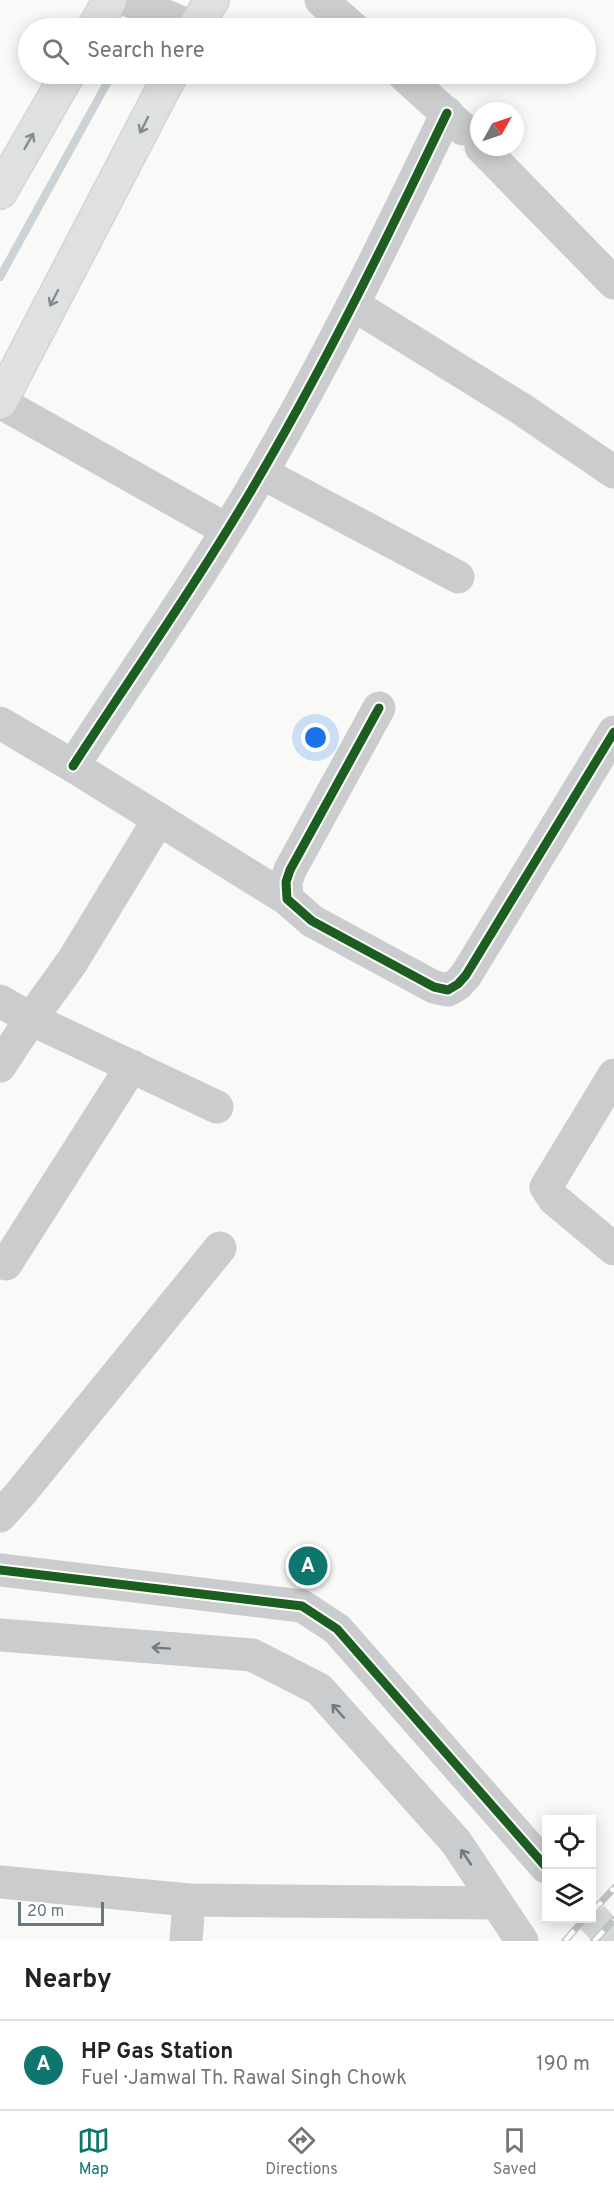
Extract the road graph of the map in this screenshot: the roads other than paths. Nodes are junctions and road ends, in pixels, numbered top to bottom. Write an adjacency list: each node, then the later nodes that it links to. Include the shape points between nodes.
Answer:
1 (110, 0): 5 (main road)
2 (128, 0): 6 (street)
3 (212, 0): 7 (main road)
4 (321, 0): 8 (street)
5 (100, 18)
6 (170, 18)
7 (193, 18)
8 (342, 18)
9 (62, 84): 15 (main road, one-way to 9)
10 (166, 84): 18 (main road, one-way to 18)
11 (414, 84): 12 (street)
12 (447, 113): 13 (street); 17 (street)
13 (470, 136)
14 (490, 156): 16 (street)
15 (0, 192)
16 (614, 283)
17 (354, 305): 19 (street); 20 (street, via 520,408)
18 (0, 402): 21 (street)
19 (262, 472): 21 (street); 22 (street)
20 (614, 472)
21 (227, 530): 26 (street)
22 (458, 577)
23 (379, 708): 28 (street, via 290,870)
24 (0, 723): 26 (street)
25 (614, 732): 28 (street, via 466,975 448,990 434,987 312,921)
26 (73, 766): 27 (street)
27 (159, 819): 28 (street); 30 (street, via 72,962)
28 (287, 899)
29 (0, 1001): 30 (street)
30 (31, 1019): 31 (street); 32 (street)
31 (0, 1066)
32 (132, 1066): 34 (street); 37 (street)
33 (614, 1075): 36 (street, via 546,1187 554,1199)
34 (217, 1107)
35 (220, 1248): 38 (street)
36 (614, 1249)
37 (6, 1264)
38 (0, 1516)
39 (0, 1570): 41 (street, via 302,1606 337,1629)
40 (0, 1635): 44 (street, one-way to 40, via 456,1842 319,1689 252,1655)
41 (542, 1862)
42 (0, 1882): 43 (street)
43 (189, 1900): 44 (street); 45 (street)
44 (496, 1903): 46 (street)
45 (186, 1941)
46 (522, 1941)

